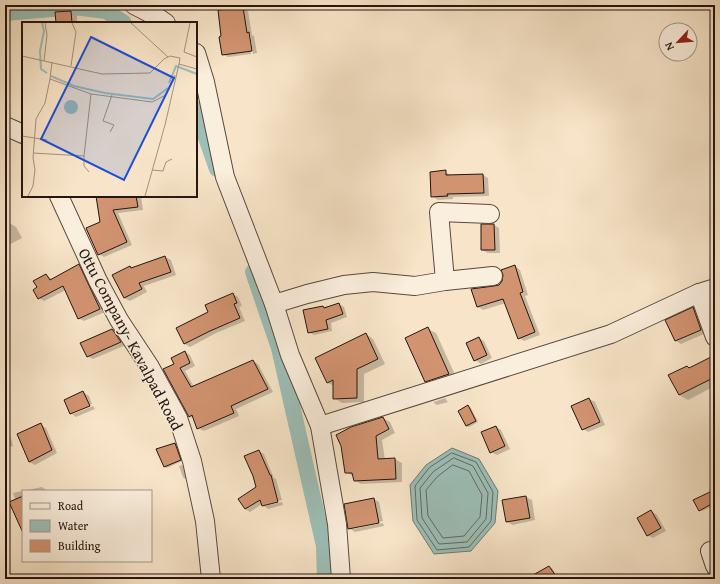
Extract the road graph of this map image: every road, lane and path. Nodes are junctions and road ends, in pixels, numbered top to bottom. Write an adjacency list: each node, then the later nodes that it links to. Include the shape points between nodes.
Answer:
1 (134, 5): 2 (street)
2 (164, 22)
3 (197, 55): 11 (street, via 225,177)
4 (5, 126): 5 (street)
5 (22, 134)
6 (59, 197): 14 (street, Ottu Company- Kavalpad Road, via 98,281 178,418 192,461 205,521)
7 (490, 214): 9 (street, via 440,212)
8 (493, 276): 9 (street)
9 (445, 281): 11 (street, via 415,286 373,282 308,294)
10 (707, 290): 12 (street); 13 (street, via 611,334)
11 (274, 304): 13 (street, via 290,355)
12 (715, 337)
13 (320, 426): 15 (street, via 336,524)
14 (211, 579)
15 (341, 579)

